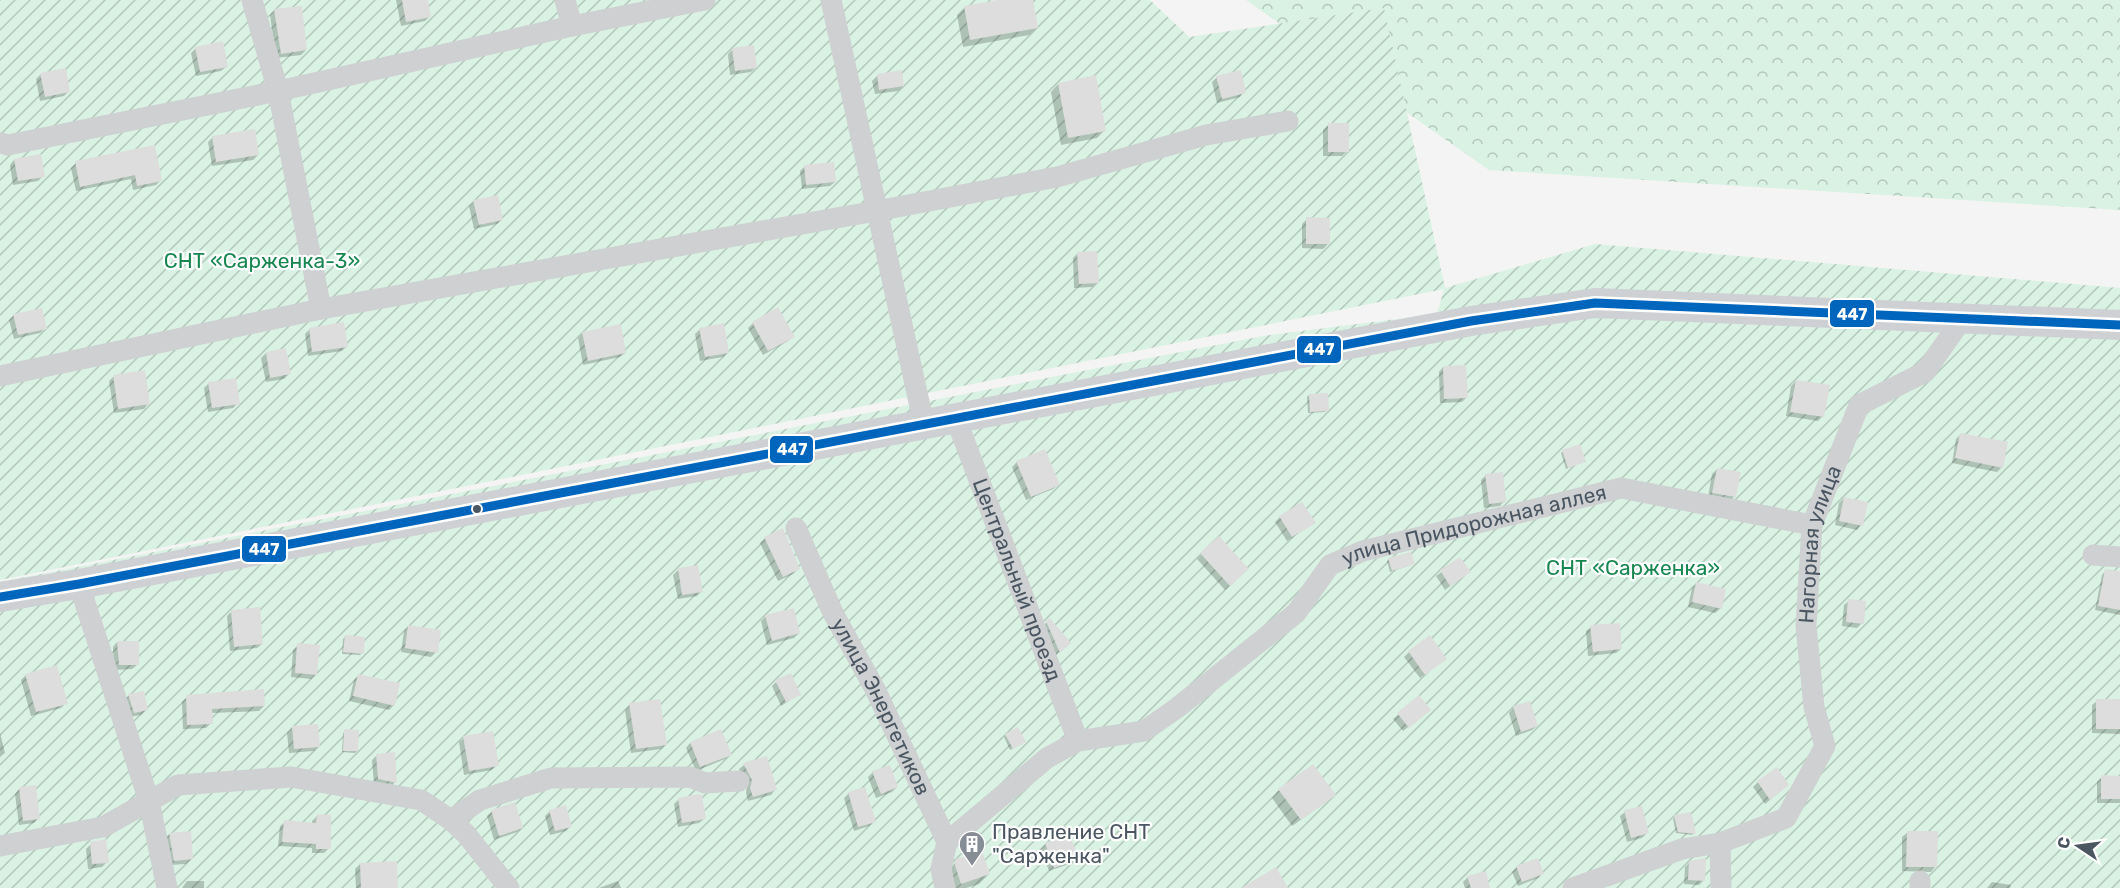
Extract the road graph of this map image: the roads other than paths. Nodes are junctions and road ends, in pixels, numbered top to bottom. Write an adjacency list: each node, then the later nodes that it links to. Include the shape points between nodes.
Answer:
1 (252, 0): 6 (street)
2 (565, 0): 5 (street)
3 (705, 0): 5 (street)
4 (831, 0): 9 (street)
5 (572, 26): 6 (street)
6 (278, 91): 8 (street, via 8,145); 10 (street)
7 (1288, 121): 9 (street, via 1206,135 1057,177)
8 (0, 143)
9 (876, 211): 10 (street); 15 (street)
10 (321, 309): 13 (street)
11 (1963, 318): 12 (main road); 14 (main road, via 1595,303 1459,323); 16 (street, Нагорная улица, via 1925,372 1859,405)
12 (2120, 325)
13 (0, 376)
14 (956, 419): 15 (main road); 22 (street, Центральный проезд)
15 (924, 424): 20 (main road)
16 (1812, 525): 22 (street, улица Придорожная аллея, via 1621,488 1363,551 1330,565 1296,613 1161,720 1144,731); 27 (street, Нагорная улица, via 1806,626 1814,707 1825,746 1786,818)
17 (796, 528): 26 (street, улица Энергетиков, via 833,613 875,689)
18 (2093, 555): 19 (street)
19 (2120, 557)
20 (79, 584): 21 (main road); 24 (street)
21 (0, 597)
22 (1078, 741): 26 (street, улица Придорожная аллея, via 1047,758)
23 (739, 782): 25 (street, via 705,783 690,777 551,778 480,800)
24 (149, 801): 25 (street, via 178,785 291,777 421,800); 28 (street, via 103,827); 29 (street)
25 (451, 820): 30 (street)
26 (947, 842): 31 (street, via 941,869)
27 (1720, 843): 32 (street, via 1682,849); 33 (street)
28 (0, 846)
29 (167, 888)
30 (509, 888)
31 (945, 888)
32 (1573, 888)
33 (1721, 888)

